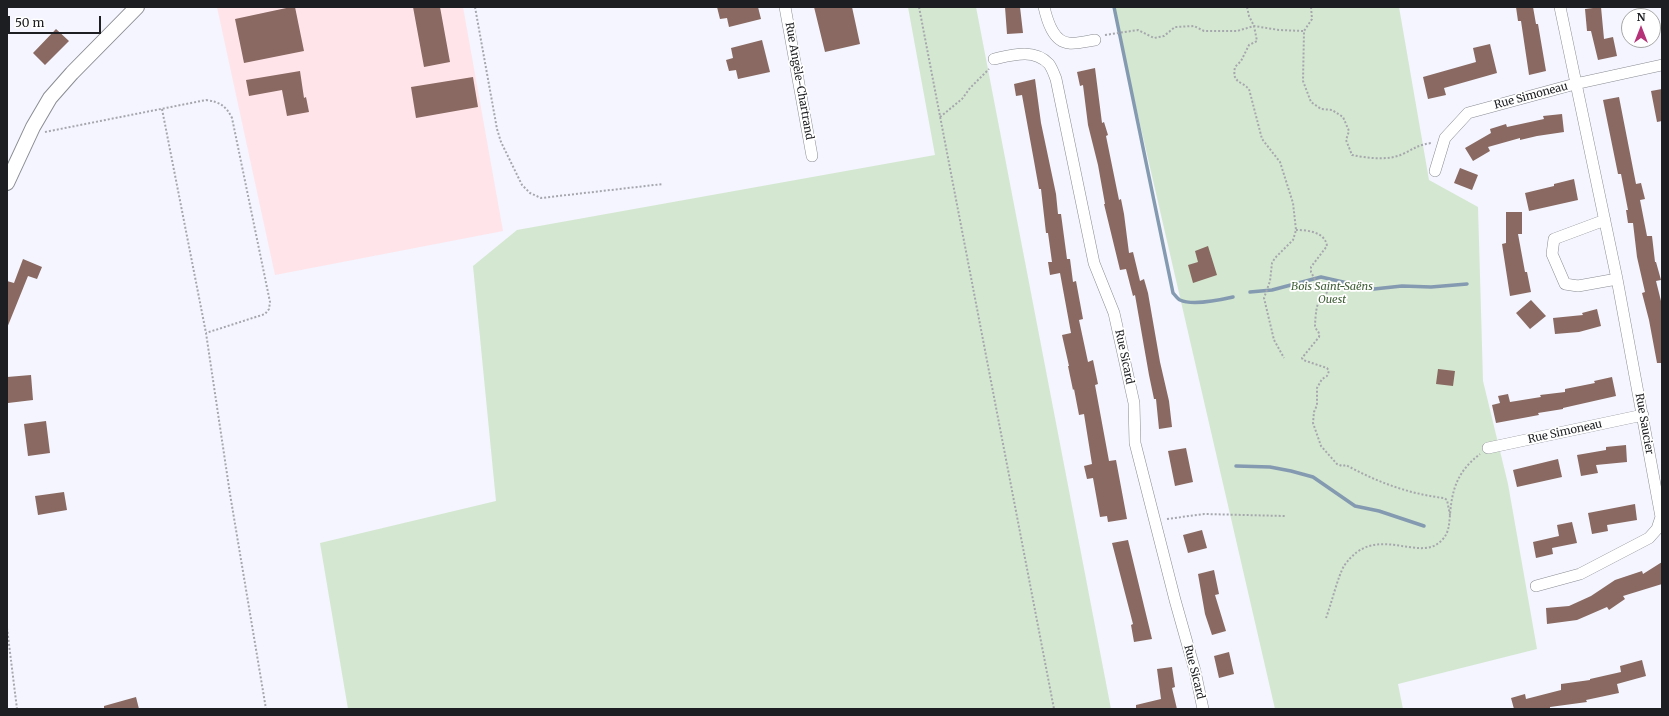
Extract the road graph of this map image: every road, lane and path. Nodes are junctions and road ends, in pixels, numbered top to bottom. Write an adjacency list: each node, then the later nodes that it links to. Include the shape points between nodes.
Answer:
1 (137, 7): 17 (street, via 56,91 43,108)
2 (475, 7): 22 (path, via 497,129 522,185 530,194 541,198)
3 (785, 7): 19 (street, Rue Angèle-Chartrand)
4 (919, 7): 16 (path)
5 (1044, 7): 11 (street, via 1046,18 1058,39 1069,43)
6 (1247, 7): 9 (path)
7 (1311, 7): 10 (path, via 1312,19)
8 (1560, 7): 14 (street, Rue Saucier)
9 (1254, 26): 10 (path); 11 (path, via 1237,31 1204,31 1194,26 1175,27 1164,36 1154,38 1138,30 1105,35); 24 (path, via 1257,41 1249,45 1241,61 1234,67 1234,76 1236,81 1249,89 1262,140 1280,162 1293,203)
10 (1304, 31): 18 (path, via 1303,81 1311,102 1320,109 1332,110 1343,117 1349,131 1346,140 1352,154 1373,158 1385,157 1402,154 1425,144)
11 (1094, 40)
12 (994, 59): 16 (path, via 992,66); 32 (street, Rue Sicard, via 1018,54 1037,55 1049,65 1056,79 1094,263 1114,313 1134,403 1135,443)
13 (1662, 65): 14 (street, Rue Simoneau)
14 (1575, 84): 18 (street, Rue Simoneau, via 1468,112); 23 (street, Rue Saucier)
15 (162, 109): 17 (path); 26 (path); 26 (path, via 206,100 218,101 227,107 232,118 270,302 265,314)
16 (940, 117): 38 (path)
17 (28, 136): 21 (street)
18 (1443, 143): 20 (street, Rue Simoneau)
19 (812, 156)
20 (1435, 171)
21 (7, 183)
22 (663, 184)
23 (1605, 220): 25 (street, Rue Saucier); 25 (street, via 1554,239 1552,254 1565,284 1578,286)
24 (1296, 230): 27 (path, via 1293,240 1272,263 1270,281 1264,298 1274,340); 30 (path, via 1313,232 1323,238 1327,246 1311,267 1318,285 1329,288 1317,309 1315,324 1320,333 1302,358 1329,371 1318,388 1314,412 1313,423 1321,446 1337,464 1346,465 1398,488 1444,498)
25 (1617, 279): 28 (street, Rue Saucier)
26 (206, 333): 37 (path)
27 (1284, 358)
28 (1643, 415): 29 (street, Rue Simoneau); 33 (street, Rue Saucier, via 1661,517 1657,529 1649,538 1580,574)
29 (1488, 448): 30 (path, via 1470,462 1458,476)
30 (1450, 515): 34 (path, via 1447,532 1441,541 1432,547 1423,549 1386,543 1373,545 1352,557 1344,566)
31 (1285, 516): 32 (path, via 1204,514)
32 (1154, 520): 39 (street, Rue Sicard)
33 (1536, 586)
34 (1326, 618)
35 (7, 628): 36 (path)
36 (17, 709)
37 (266, 709)
38 (1054, 709)
39 (1203, 709)

